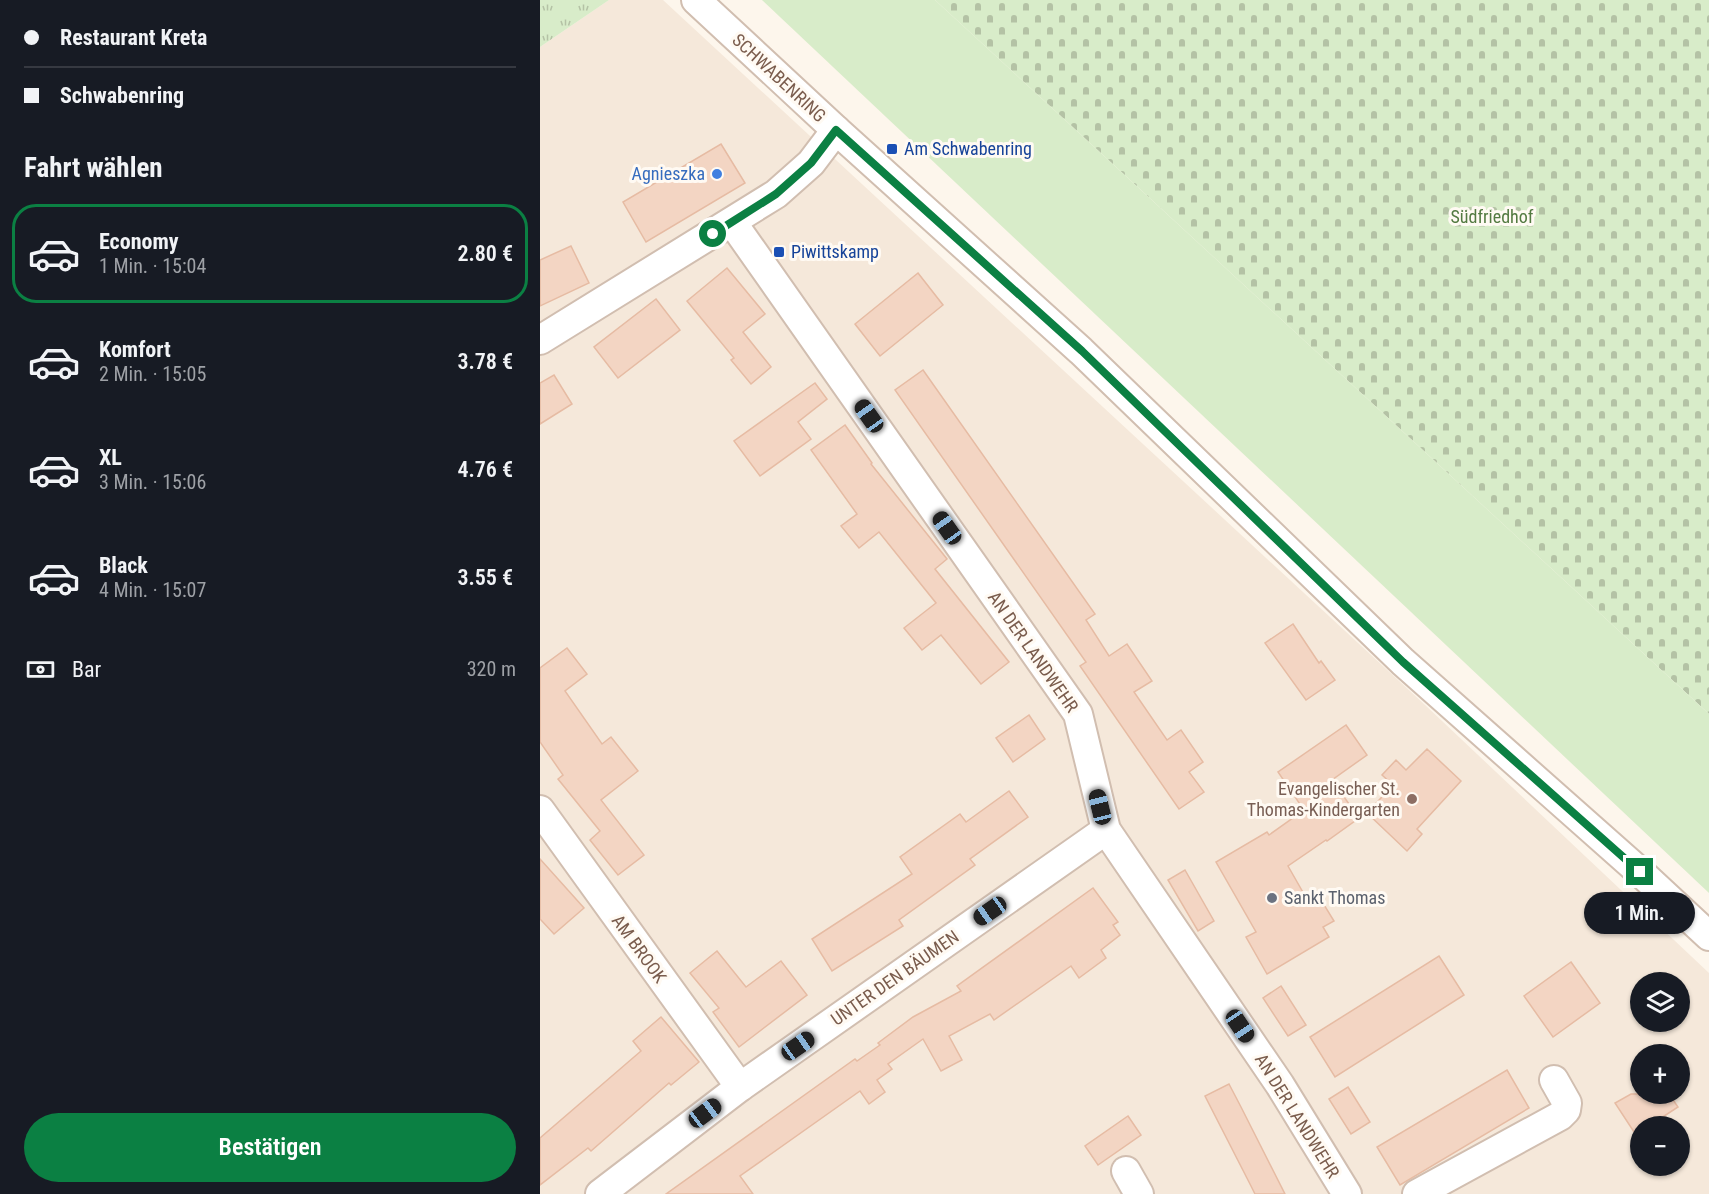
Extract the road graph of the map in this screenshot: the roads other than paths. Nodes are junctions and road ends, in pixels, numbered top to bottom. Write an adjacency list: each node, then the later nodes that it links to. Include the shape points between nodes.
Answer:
1 (696, 0): 2 (street, SCHWABENRING)
2 (836, 130): 3 (street, via 794,179); 7 (street, SCHWABENRING, via 1082,351 1403,662)
3 (732, 222): 4 (street); 6 (street, AN DER LANDWEHR, via 1078,714)
4 (540, 340)
5 (540, 810): 9 (street, AM BROOK)
6 (1106, 830): 9 (street, UNTER DEN BÄUMEN); 11 (street, AN DER LANDWEHR, via 1280,1085)
7 (1709, 936)
8 (1554, 1080): 12 (street, via 1567,1103 1560,1116)
9 (740, 1087): 10 (street, UNTER DEN BÄUMEN)
10 (600, 1194)
11 (1347, 1194)
12 (1417, 1194)

